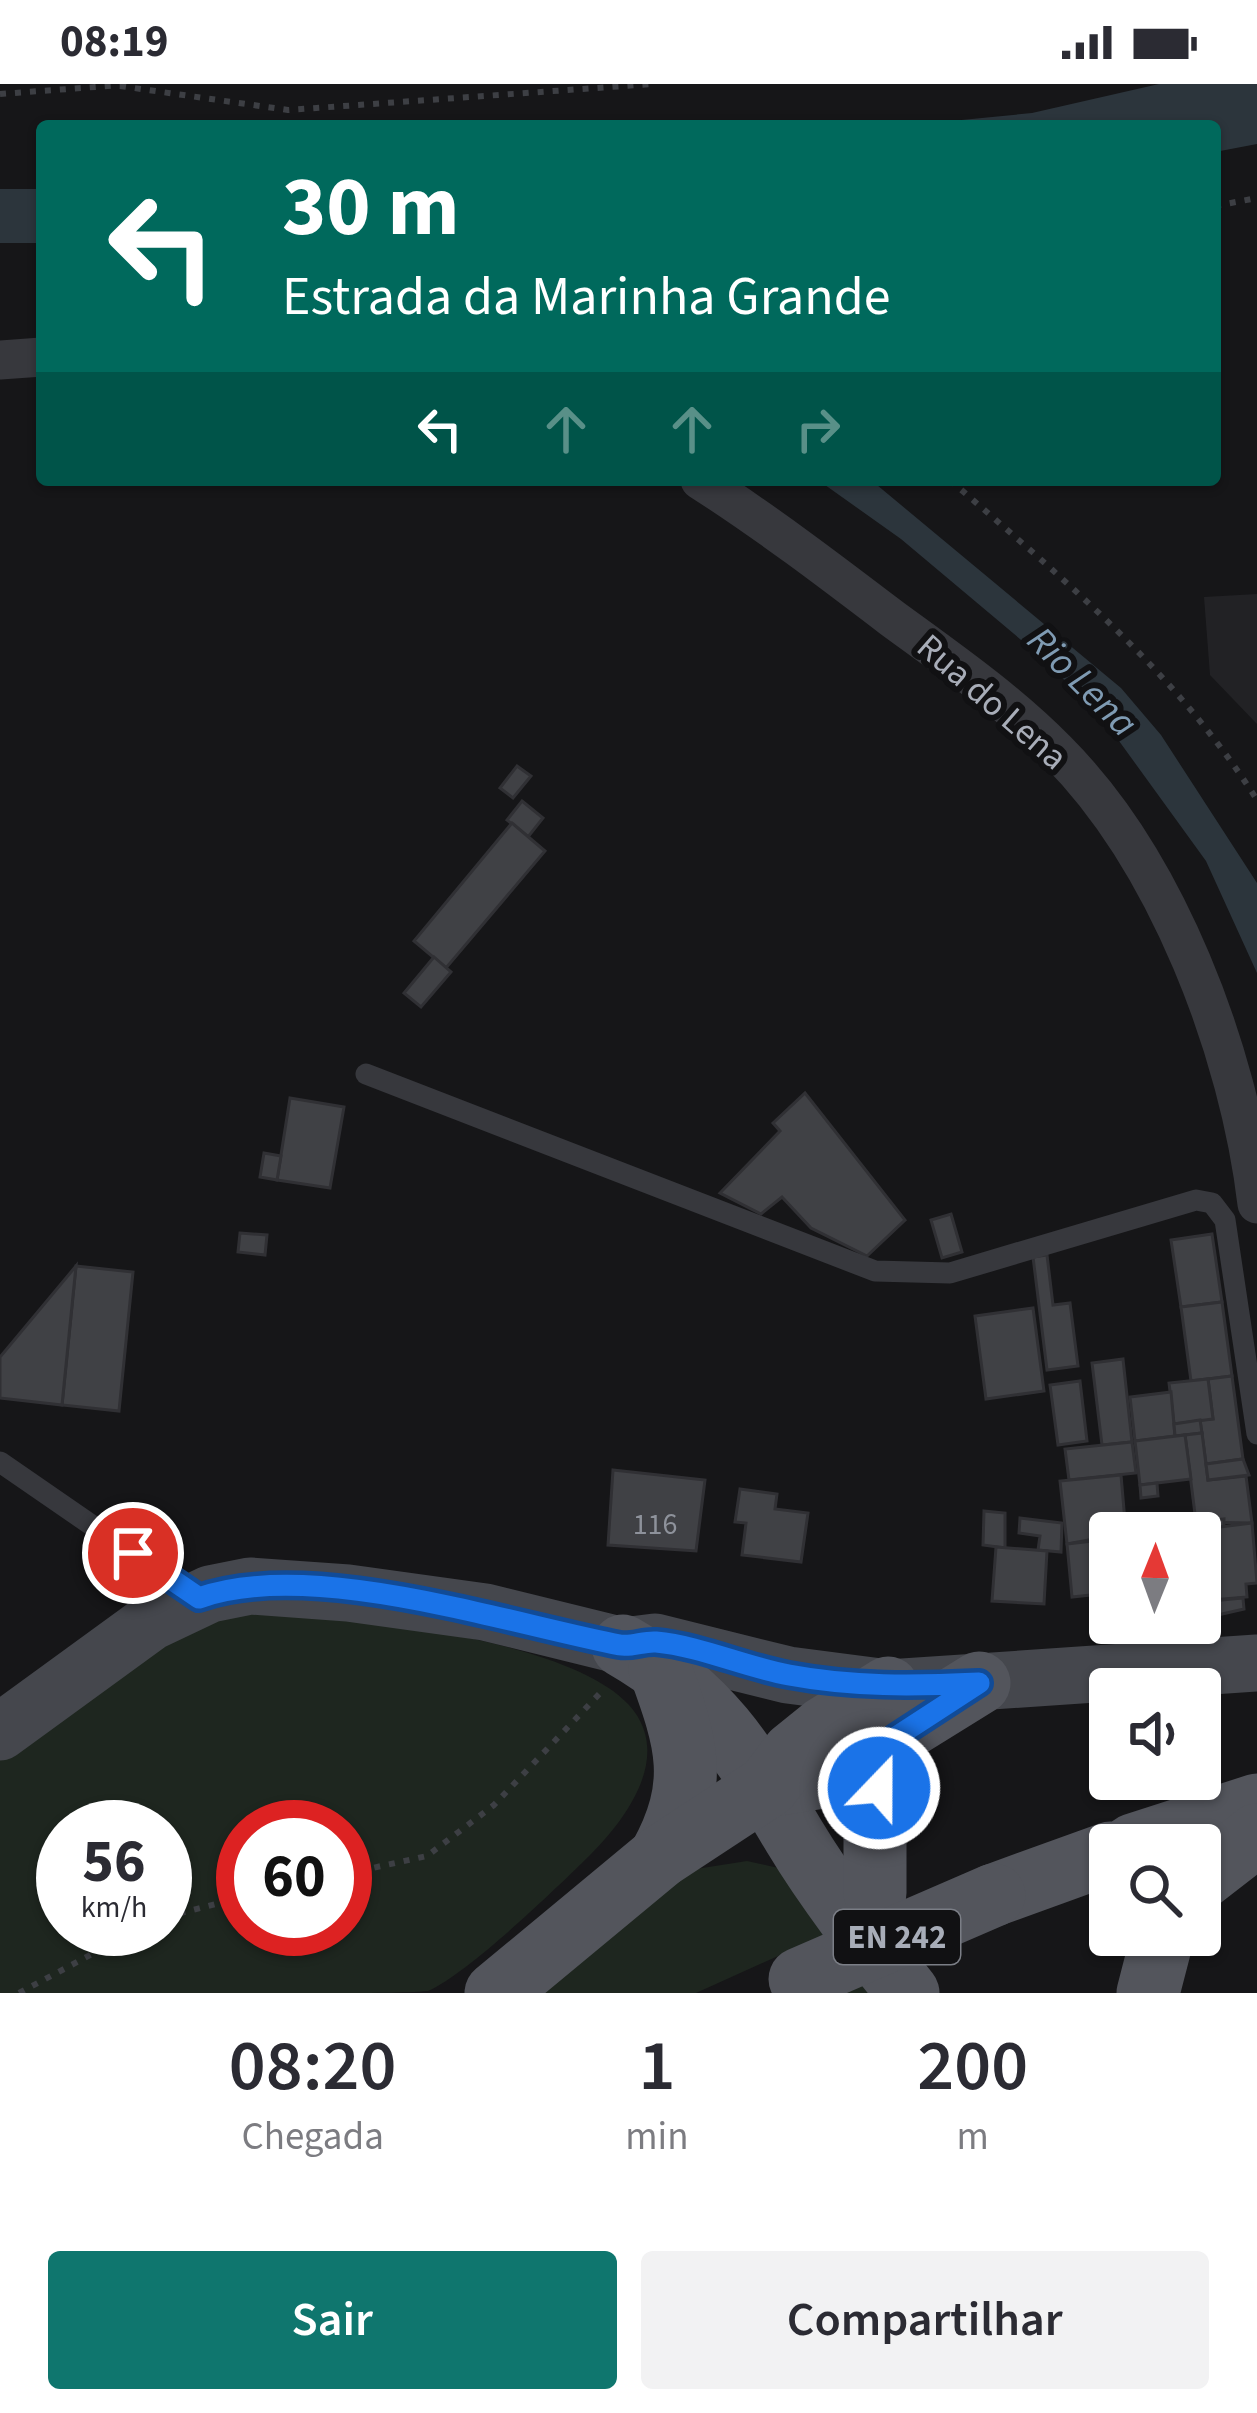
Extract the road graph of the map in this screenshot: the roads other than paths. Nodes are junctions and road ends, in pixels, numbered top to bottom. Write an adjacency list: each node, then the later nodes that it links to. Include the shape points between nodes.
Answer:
1 (36, 357): 2 (street)
2 (0, 360)
3 (708, 486): 5 (street, Rua do Lena, via 984,686 1058,752 1108,813 1201,984)
4 (366, 1074): 6 (lane, via 831,1258 892,1274 950,1273 1196,1200 1212,1203 1225,1220)
5 (1257, 1204)
6 (1257, 1434)
7 (0, 1462): 8 (lane)
8 (199, 1598): 9 (main road, via 250,1586 348,1593 485,1612); 13 (main road, via 112,1647)
9 (641, 1657): 12 (main road, via 655,1642 788,1675); 14 (main road, via 706,1706); 18 (main road, via 685,1744 682,1812)
10 (1257, 1663): 11 (main road)
11 (979, 1683): 12 (main road)
12 (892, 1712): 14 (main road, via 829,1776); 21 (main road, via 875,1802)
13 (0, 1732)
14 (768, 1786): 18 (main road); 21 (main road, via 808,1810); 24 (main road, via 844,1910)
15 (1257, 1805): 16 (main road)
16 (1198, 1824)
17 (1257, 1835): 20 (main road)
18 (660, 1857): 25 (main road)
19 (1089, 1861): 23 (main road, EN 242, bridge)
20 (1221, 1863)
21 (875, 1893): 24 (main road)
22 (1157, 1956): 26 (main road)
23 (785, 1986)
24 (938, 1990)
25 (496, 1993)
26 (1148, 1993)

